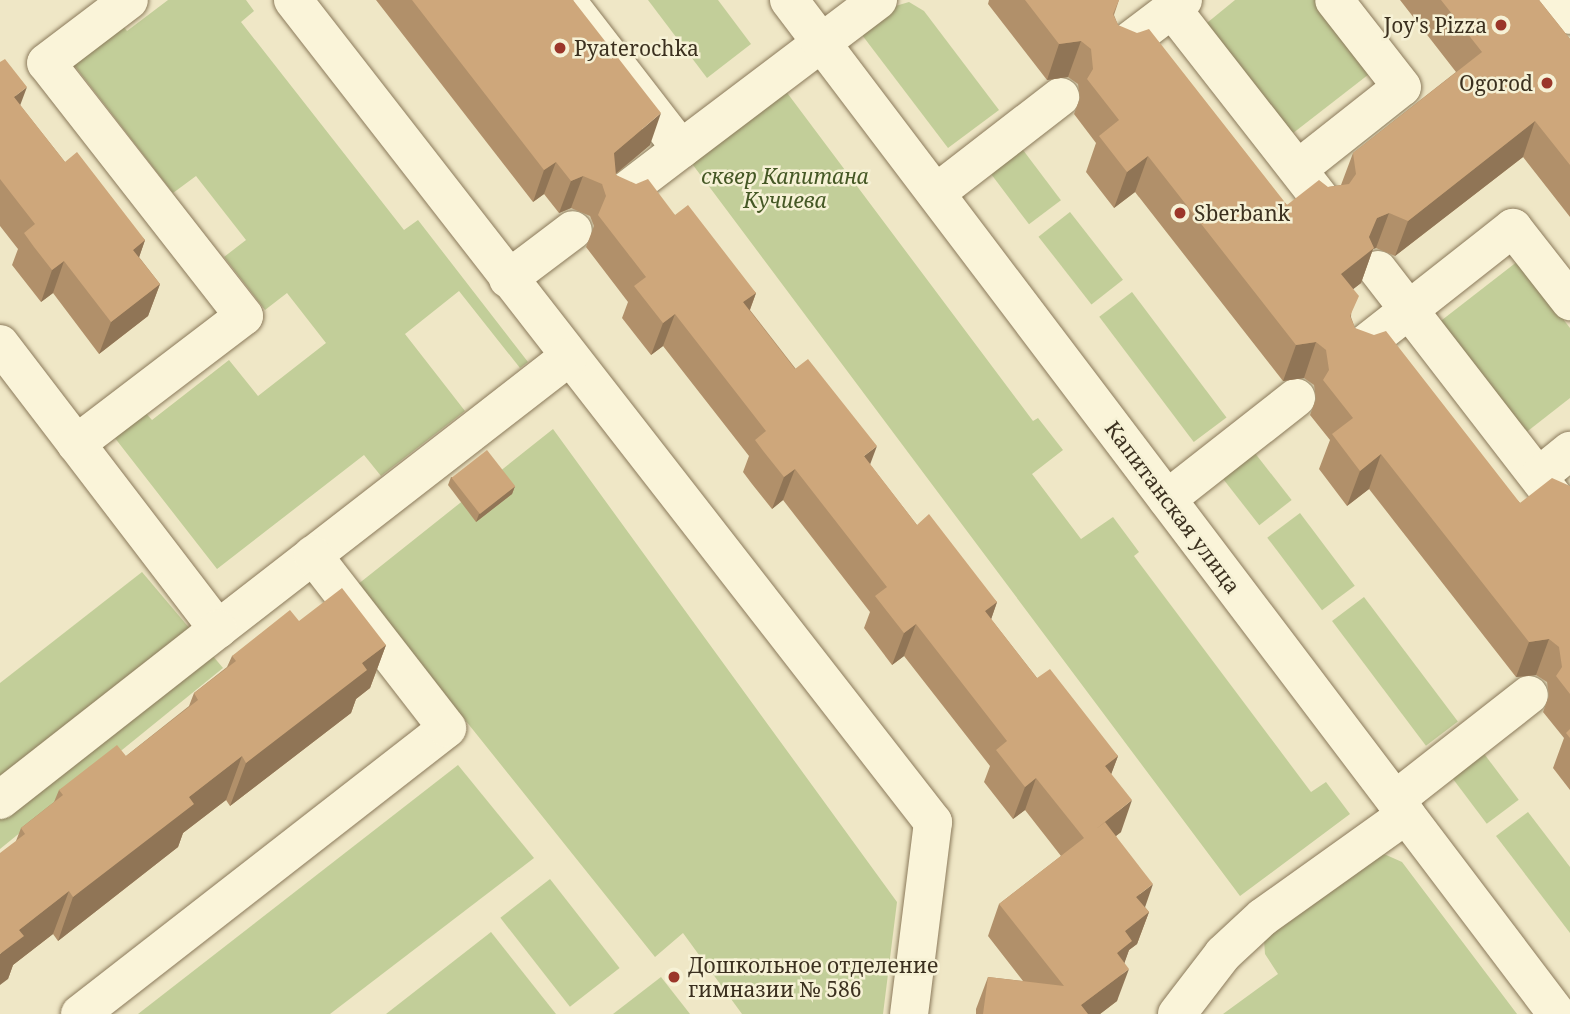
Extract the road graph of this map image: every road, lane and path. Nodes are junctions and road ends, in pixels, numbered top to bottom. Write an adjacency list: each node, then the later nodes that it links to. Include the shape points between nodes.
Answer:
1 (130, 0): 27 (street, via 46,63 244,316)
2 (293, 0): 20 (street)
3 (566, 0): 13 (street)
4 (789, 0): 10 (street, Капитанская улица)
5 (878, 0): 10 (street)
6 (1334, 0): 14 (street, via 1402,87)
7 (1558, 0): 9 (street)
8 (1178, 4): 11 (street); 14 (street)
9 (1570, 15)
10 (822, 44): 13 (street); 15 (street, Капитанская улица)
11 (1122, 47)
12 (1060, 97): 15 (street)
13 (681, 149): 16 (street)
14 (1298, 169): 17 (street)
15 (936, 193): 29 (street, Капитанская улица)
16 (622, 194)
17 (1323, 202)
18 (573, 230): 20 (street)
19 (1378, 270): 22 (street)
20 (508, 279): 25 (street)
21 (1570, 301): 22 (street, via 1513,228)
22 (1408, 310): 24 (street); 28 (street, via 1548,488)
23 (0, 344): 27 (street)
24 (1359, 349)
25 (569, 357): 30 (street); 37 (street, via 933,822)
26 (1296, 398): 29 (street)
27 (76, 444): 31 (street)
28 (1570, 451)
29 (1167, 499): 34 (street, Капитанская улица)
30 (313, 555): 31 (street); 35 (street, via 447,728)
31 (218, 629): 33 (street)
32 (1530, 695): 34 (street)
33 (0, 800)
34 (1400, 807): 38 (street, via 1223,954); 39 (street, Капитанская улица)
35 (112, 1001): 36 (street)
36 (80, 1014)
37 (909, 1014)
38 (1177, 1014)
39 (1557, 1014)

